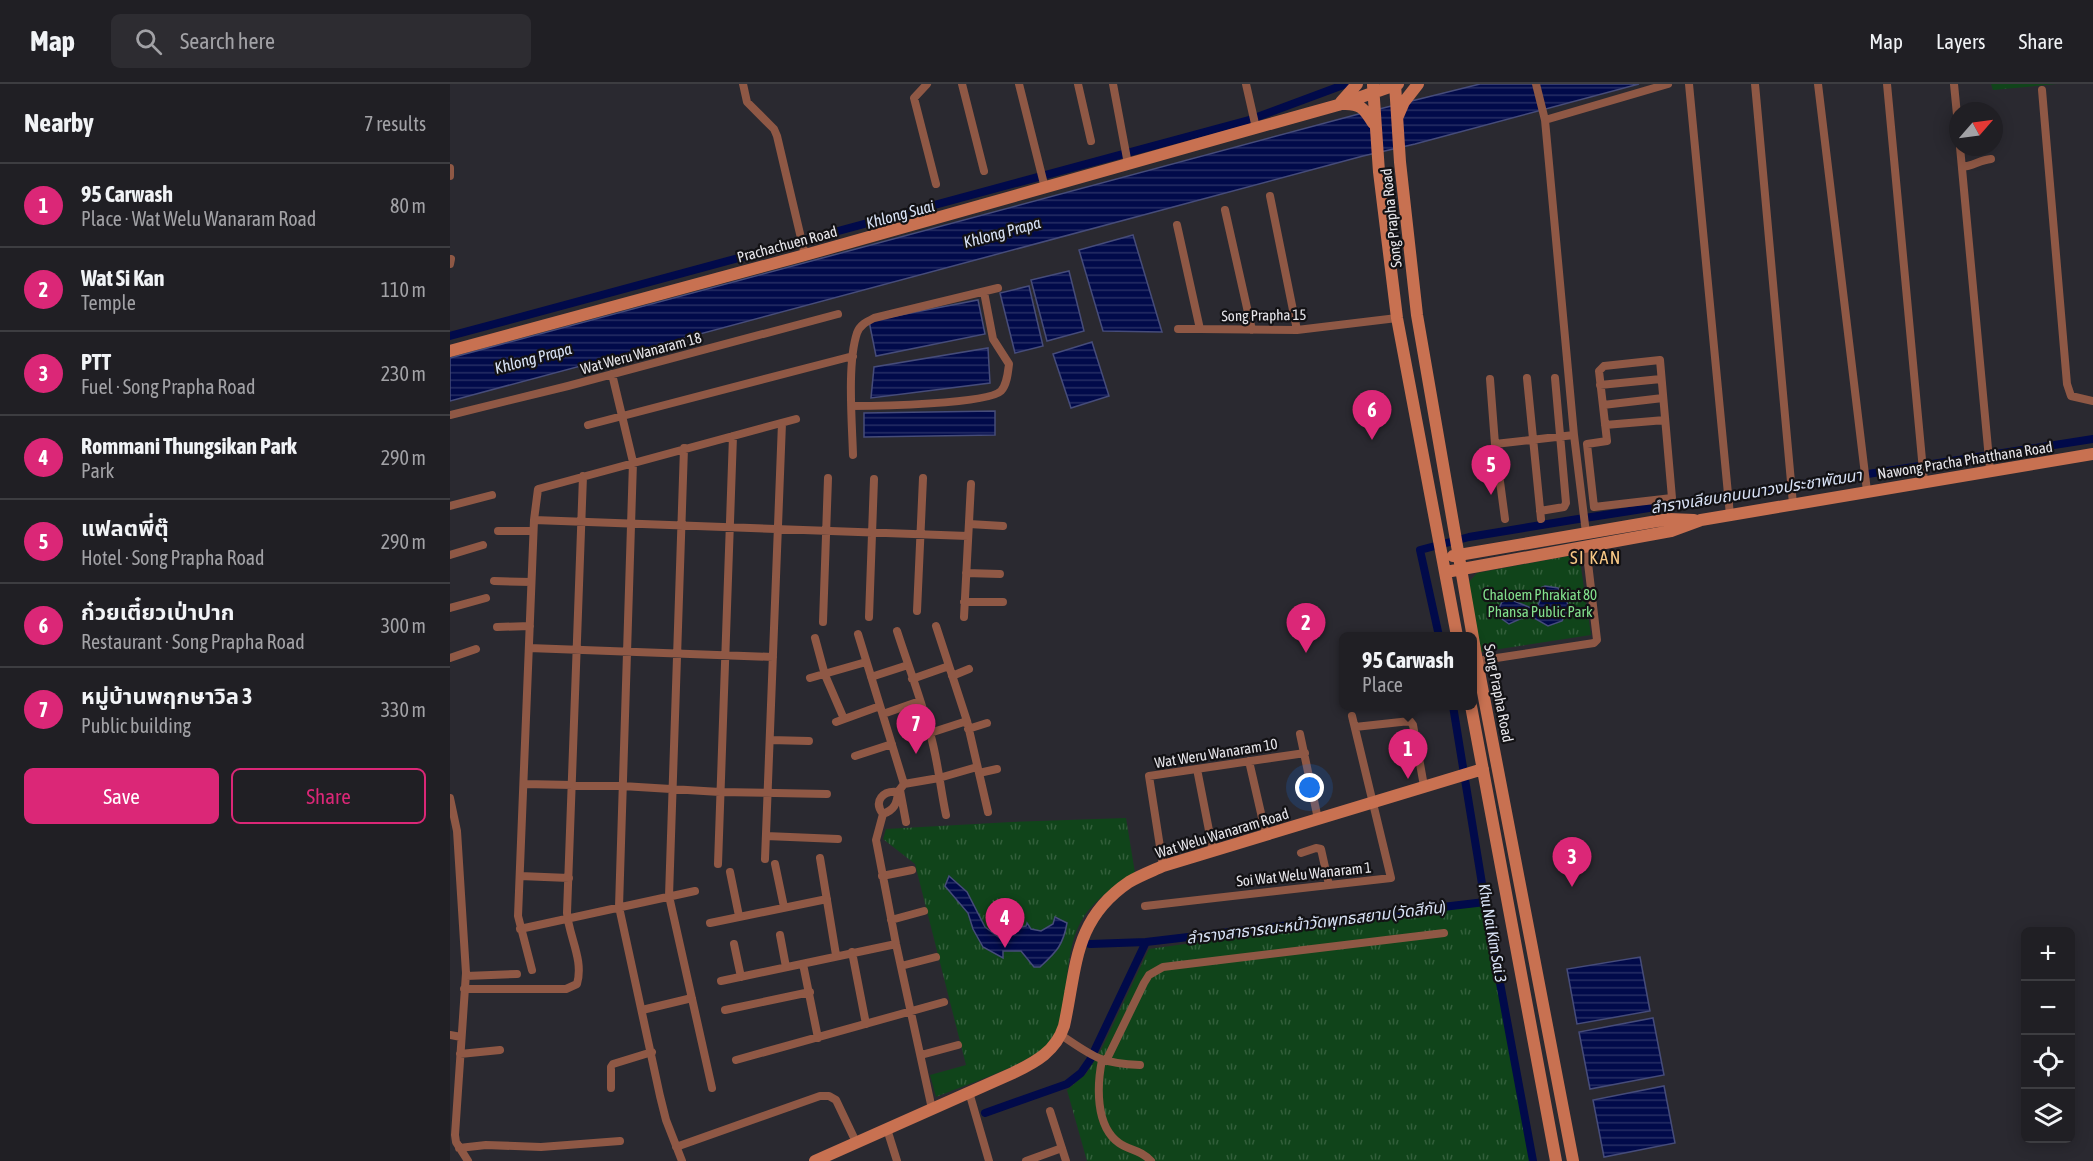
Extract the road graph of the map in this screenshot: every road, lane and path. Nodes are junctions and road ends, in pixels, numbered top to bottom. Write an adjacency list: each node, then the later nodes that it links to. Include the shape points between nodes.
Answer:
1 (743, 84): 41 (street, via 747,102 777,136)
2 (927, 84): 36 (street, via 914,98)
3 (962, 84): 34 (street)
4 (1019, 84): 37 (street)
5 (1078, 84): 26 (street)
6 (1113, 84): 29 (street)
7 (1246, 84): 25 (street)
8 (1358, 84): 22 (street)
9 (1396, 84): 18 (street, Prachachuen Road); 21 (street, Song Prapha Road)
10 (1418, 84): 21 (street)
11 (1536, 84): 24 (street)
12 (1668, 84): 24 (street)
13 (1689, 84): 93 (street)
14 (1755, 84): 91 (street)
15 (1818, 84): 89 (street)
16 (1887, 84): 86 (street)
17 (1954, 84): 20 (street)
18 (1373, 88): 22 (street, Prachachuen Road); 23 (street)
19 (2042, 90): 61 (street, via 2067,384 2072,396)
20 (1956, 102)
21 (1400, 103): 27 (street, Song Prapha Road)
22 (1338, 105): 23 (street, via 1355,104); 25 (street, Prachachuen Road)
23 (1370, 110): 30 (street, Song Prapha Road)
24 (1544, 116): 73 (street)
25 (1254, 122): 29 (street, Prachachuen Road)
26 (1091, 141)
27 (1400, 156): 30 (street); 71 (street, Song Prapha Road, via 1417,315)
28 (1961, 156): 32 (street)
29 (1127, 157): 37 (street, Prachachuen Road)
30 (1378, 159): 47 (street, Song Prapha Road)
31 (1991, 159): 32 (street)
32 (1962, 167): 82 (street)
33 (450, 168): 35 (street)
34 (984, 171)
35 (450, 176)
36 (936, 184)
37 (1045, 186): 41 (street, Prachachuen Road)
38 (1270, 195): 51 (street)
39 (1225, 210): 50 (street)
40 (1177, 225): 49 (street, Song Prapha 15)
41 (805, 255): 52 (street, Prachachuen Road)
42 (451, 259): 43 (street)
43 (450, 264)
44 (998, 288): 45 (street)
45 (984, 292): 53 (street, via 874,318 858,332); 63 (street, via 993,339 1009,364 1001,391 965,400)
46 (838, 314): 54 (street, Wat Weru Wanaram 18)
47 (1397, 318): 51 (street, Song Prapha 15); 72 (street, Song Prapha Road)
48 (1178, 329): 49 (street)
49 (1200, 329): 50 (street, Song Prapha 15)
50 (1251, 330): 51 (street, Song Prapha 15)
51 (1297, 330)
52 (450, 351)
53 (853, 356): 63 (street); 65 (street)
54 (612, 374): 64 (street, Wat Weru Wanaram 18); 65 (street)
55 (1527, 378): 76 (street)
56 (1555, 378): 75 (street)
57 (1490, 379): 77 (street)
58 (1662, 379): 59 (street); 59 (street, via 1660,360 1605,366 1600,370); 60 (street)
59 (1600, 385): 62 (street)
60 (1663, 398): 62 (street); 67 (street)
61 (2093, 400)
62 (1603, 405): 70 (street)
63 (852, 406): 80 (street)
64 (450, 415)
65 (623, 416): 69 (street); 81 (street)
66 (796, 419): 68 (street)
67 (1665, 420): 70 (street); 70 (street, via 1672,498 1594,507 1587,444 1607,441)
68 (782, 423): 74 (street); 103 (street)
69 (588, 425)
70 (1605, 425)
71 (1436, 428): 72 (street); 113 (street, Song Prapha Road)
72 (1418, 432): 114 (street, Song Prapha Road)
73 (1574, 435): 75 (street); 107 (street)
74 (733, 436): 78 (street); 102 (street)
75 (1560, 436): 76 (street); 76 (street, via 1566,503 1541,515)
76 (1534, 439): 77 (street)
77 (1495, 444): 94 (street)
78 (684, 448): 81 (street); 101 (street)
79 (2093, 454): 82 (street, Nawong Pracha Phatthana Road)
80 (853, 455)
81 (633, 462): 83 (street); 98 (street)
82 (1990, 466): 86 (street, Nawong Pracha Phatthana Road)
83 (583, 476): 95 (street, via 538,489); 97 (street)
84 (828, 478): 106 (street)
85 (923, 478): 109 (street)
86 (1924, 478): 89 (street, Nawong Pracha Phatthana Road)
87 (874, 479): 108 (street)
88 (971, 484): 99 (street)
89 (1866, 485): 91 (street, Nawong Pracha Phatthana Road)
90 (492, 495): 92 (street)
91 (1792, 498): 93 (street, Nawong Pracha Phatthana Road)
92 (450, 506)
93 (1730, 515): 96 (street, Nawong Pracha Phatthana Road)
94 (1505, 519)
95 (534, 520): 97 (street); 105 (street)
96 (1701, 520): 107 (street, Nawong Pracha Phatthana Road, via 1670,519); 112 (street, Nawong Pracha Phatthana Road, via 1671,531)
97 (582, 522): 98 (street); 140 (street)
98 (632, 524): 101 (street); 141 (street)
99 (969, 524): 100 (street); 110 (street)
100 (1003, 525)
101 (681, 526): 102 (street); 142 (street)
102 (730, 527): 103 (street); 143 (street)
103 (778, 529): 106 (street); 144 (street)
104 (498, 531): 105 (street)
105 (533, 531): 121 (street)
106 (826, 532): 108 (street); 129 (street)
107 (1586, 532): 113 (street, Nawong Pracha Phatthana Road)
108 (872, 533): 109 (street); 128 (street)
109 (920, 535): 110 (street); 126 (street)
110 (968, 536): 118 (street)
111 (483, 545): 115 (street)
112 (1586, 546): 116 (street, Nawong Pracha Phatthana Road); 146 (street, via 1597,640)
113 (1458, 550): 114 (street, Nawong Pracha Phatthana Road); 116 (street, Song Prapha Road)
114 (1443, 554): 117 (street, Song Prapha Road)
115 (450, 555)
116 (1461, 569): 117 (street, Nawong Pracha Phatthana Road); 135 (street, Song Prapha Road)
117 (1446, 572): 134 (street, Song Prapha Road)
118 (966, 573): 119 (street); 123 (street)
119 (1000, 574)
120 (494, 581): 121 (street)
121 (531, 582): 130 (street)
122 (486, 598): 125 (street)
123 (964, 602): 124 (street); 127 (street)
124 (1003, 602)
125 (450, 608)
126 (917, 611)
127 (964, 616)
128 (869, 617)
129 (823, 622)
130 (530, 626): 132 (street); 138 (street)
131 (936, 626): 149 (street)
132 (497, 627)
133 (897, 631): 148 (street)
134 (1456, 632)
135 (1472, 632)
136 (858, 633): 147 (street)
137 (815, 638): 151 (street)
138 (529, 648): 140 (street); 176 (street)
139 (476, 649): 145 (street)
140 (577, 650): 141 (street); 177 (street)
141 (627, 652): 142 (street); 178 (street)
142 (676, 654): 143 (street); 180 (street)
143 (725, 656): 144 (street); 182 (street)
144 (773, 657): 165 (street)
145 (450, 658)
146 (1477, 661): 276 (street, Song Prapha Road)
147 (866, 662): 151 (street); 153 (street)
148 (908, 665): 153 (street); 155 (street)
149 (949, 666): 152 (street); 155 (street)
150 (969, 669): 152 (street)
151 (825, 675): 154 (street); 157 (street, via 840,720)
152 (952, 676): 161 (street)
153 (871, 677): 157 (street)
154 (810, 678)
155 (912, 679): 156 (street)
156 (920, 701): 157 (street); 163 (street)
157 (882, 710): 167 (street)
158 (1471, 710): 174 (street, Song Prapha Road)
159 (1352, 716): 162 (street)
160 (987, 723): 161 (street)
161 (968, 725): 163 (street); 173 (street)
162 (1355, 727): 179 (street, via 1410,721); 186 (street)
163 (930, 733): 175 (street)
164 (1300, 734): 168 (street)
165 (770, 740): 166 (street); 183 (street)
166 (809, 741)
167 (892, 744): 169 (street); 181 (street)
168 (1305, 753): 170 (street, Wat Weru Wanaram 10); 190 (street)
169 (855, 756)
170 (1250, 761): 172 (street, Wat Weru Wanaram 10); 192 (street)
171 (997, 769): 173 (street)
172 (1197, 769): 196 (street); 202 (street, Wat Weru Wanaram 10, via 1149,776)
173 (978, 770): 175 (street); 187 (street)
174 (1472, 772): 179 (street, Wat Welu Wanaram Road); 275 (street, Song Prapha Road)
175 (939, 778): 181 (street); 188 (street)
176 (524, 784): 177 (street); 205 (street)
177 (573, 785): 178 (street); 207 (street)
178 (622, 786): 180 (street); 213 (street)
179 (1424, 786): 186 (street, Wat Welu Wanaram Road)
180 (674, 788): 182 (street); 210 (street)
181 (901, 789): 189 (street, via 896,806); 189 (street, via 883,795 878,809); 191 (street)
182 (720, 792): 183 (street); 200 (street)
183 (768, 792): 184 (street); 193 (street)
184 (827, 794)
185 (450, 798): 195 (street)
186 (1373, 802): 190 (street, Wat Welu Wanaram Road); 208 (street, Soi Wat Welu Wanaram 1, via 1390,878)
187 (988, 812)
188 (946, 814)
189 (882, 817): 206 (street, via 876,840)
190 (1318, 819): 192 (street, Wat Welu Wanaram Road)
191 (906, 822)
192 (1266, 835): 196 (street, Wat Welu Wanaram Road)
193 (766, 836): 194 (street); 199 (street)
194 (838, 839)
195 (454, 850): 233 (street)
196 (1213, 851): 202 (street, Wat Welu Wanaram Road)
197 (1301, 853): 208 (street, via 1321,849)
198 (820, 858): 211 (street)
199 (765, 860)
200 (718, 864)
201 (775, 864): 214 (street)
202 (1162, 866): 245 (street, Wat Welu Wanaram Road, via 1130,881 1092,917 1082,937)
203 (912, 870): 206 (street)
204 (730, 872): 216 (street)
205 (520, 876): 207 (street); 220 (street)
206 (882, 876): 218 (street)
207 (569, 878): 217 (street)
208 (1329, 885): 212 (street, Soi Wat Welu Wanaram 1)
209 (695, 891): 210 (street)
210 (669, 896): 213 (street); 238 (street)
211 (827, 899): 214 (street); 226 (street)
212 (1145, 906)
213 (620, 907): 217 (street); 240 (street)
214 (783, 907): 216 (street)
215 (924, 911): 218 (street)
216 (739, 916): 219 (street)
217 (568, 918): 220 (street); 236 (street, via 579,970 573,987)
218 (891, 920): 224 (street)
219 (710, 923)
220 (520, 929): 231 (street)
221 (1444, 933): 254 (street, via 1163,967 1143,983)
222 (780, 935): 230 (street)
223 (734, 944): 234 (street)
224 (896, 944): 225 (street); 229 (street)
225 (852, 952): 226 (street); 243 (street)
226 (836, 955): 228 (street)
227 (936, 957): 229 (street)
228 (803, 964): 230 (street); 237 (street)
229 (901, 966): 242 (street)
230 (786, 967): 234 (street)
231 (532, 970)
232 (517, 974): 233 (street)
233 (466, 976): 236 (street)
234 (741, 977): 235 (street)
235 (721, 981)
236 (464, 989): 246 (street)
237 (810, 992): 241 (street); 247 (street)
238 (692, 998): 240 (street); 257 (street)
239 (944, 1002): 242 (street)
240 (642, 1010): 250 (street)
241 (725, 1010)
242 (912, 1011): 243 (street); 252 (street)
243 (866, 1024): 247 (street)
244 (450, 1035): 246 (street)
245 (1061, 1035): 254 (street); 258 (street, Wat Welu Wanaram Road, via 1037,1061)
246 (461, 1037): 251 (street)
247 (818, 1038): 253 (street)
248 (958, 1045): 252 (street)
249 (500, 1050): 251 (street)
250 (652, 1052): 256 (street, via 613,1064); 264 (street, via 660,1096)
251 (460, 1054): 265 (street, via 455,1126)
252 (921, 1055): 259 (street)
253 (736, 1060)
254 (1102, 1060): 255 (street); 274 (street, via 1099,1098 1111,1137)
255 (1140, 1065)
256 (611, 1088)
257 (712, 1088)
258 (969, 1092): 259 (street, Wat Welu Wanaram Road); 271 (street)
259 (932, 1109): 261 (street, Wat Welu Wanaram Road)
260 (1050, 1110): 266 (street)
261 (887, 1129): 263 (street, Wat Welu Wanaram Road); 270 (street)
262 (620, 1141): 265 (street)
263 (856, 1142): 264 (street, via 836,1100 820,1096); 269 (street, Wat Welu Wanaram Road)
264 (676, 1147): 268 (street)
265 (459, 1148): 267 (street)
266 (1062, 1148): 272 (street); 273 (street)
267 (468, 1161)
268 (682, 1161)
269 (815, 1161)
270 (897, 1161)
271 (989, 1161)
272 (1026, 1161)
273 (1066, 1161)
274 (1151, 1161)
275 (1556, 1161)
276 (1573, 1161)

